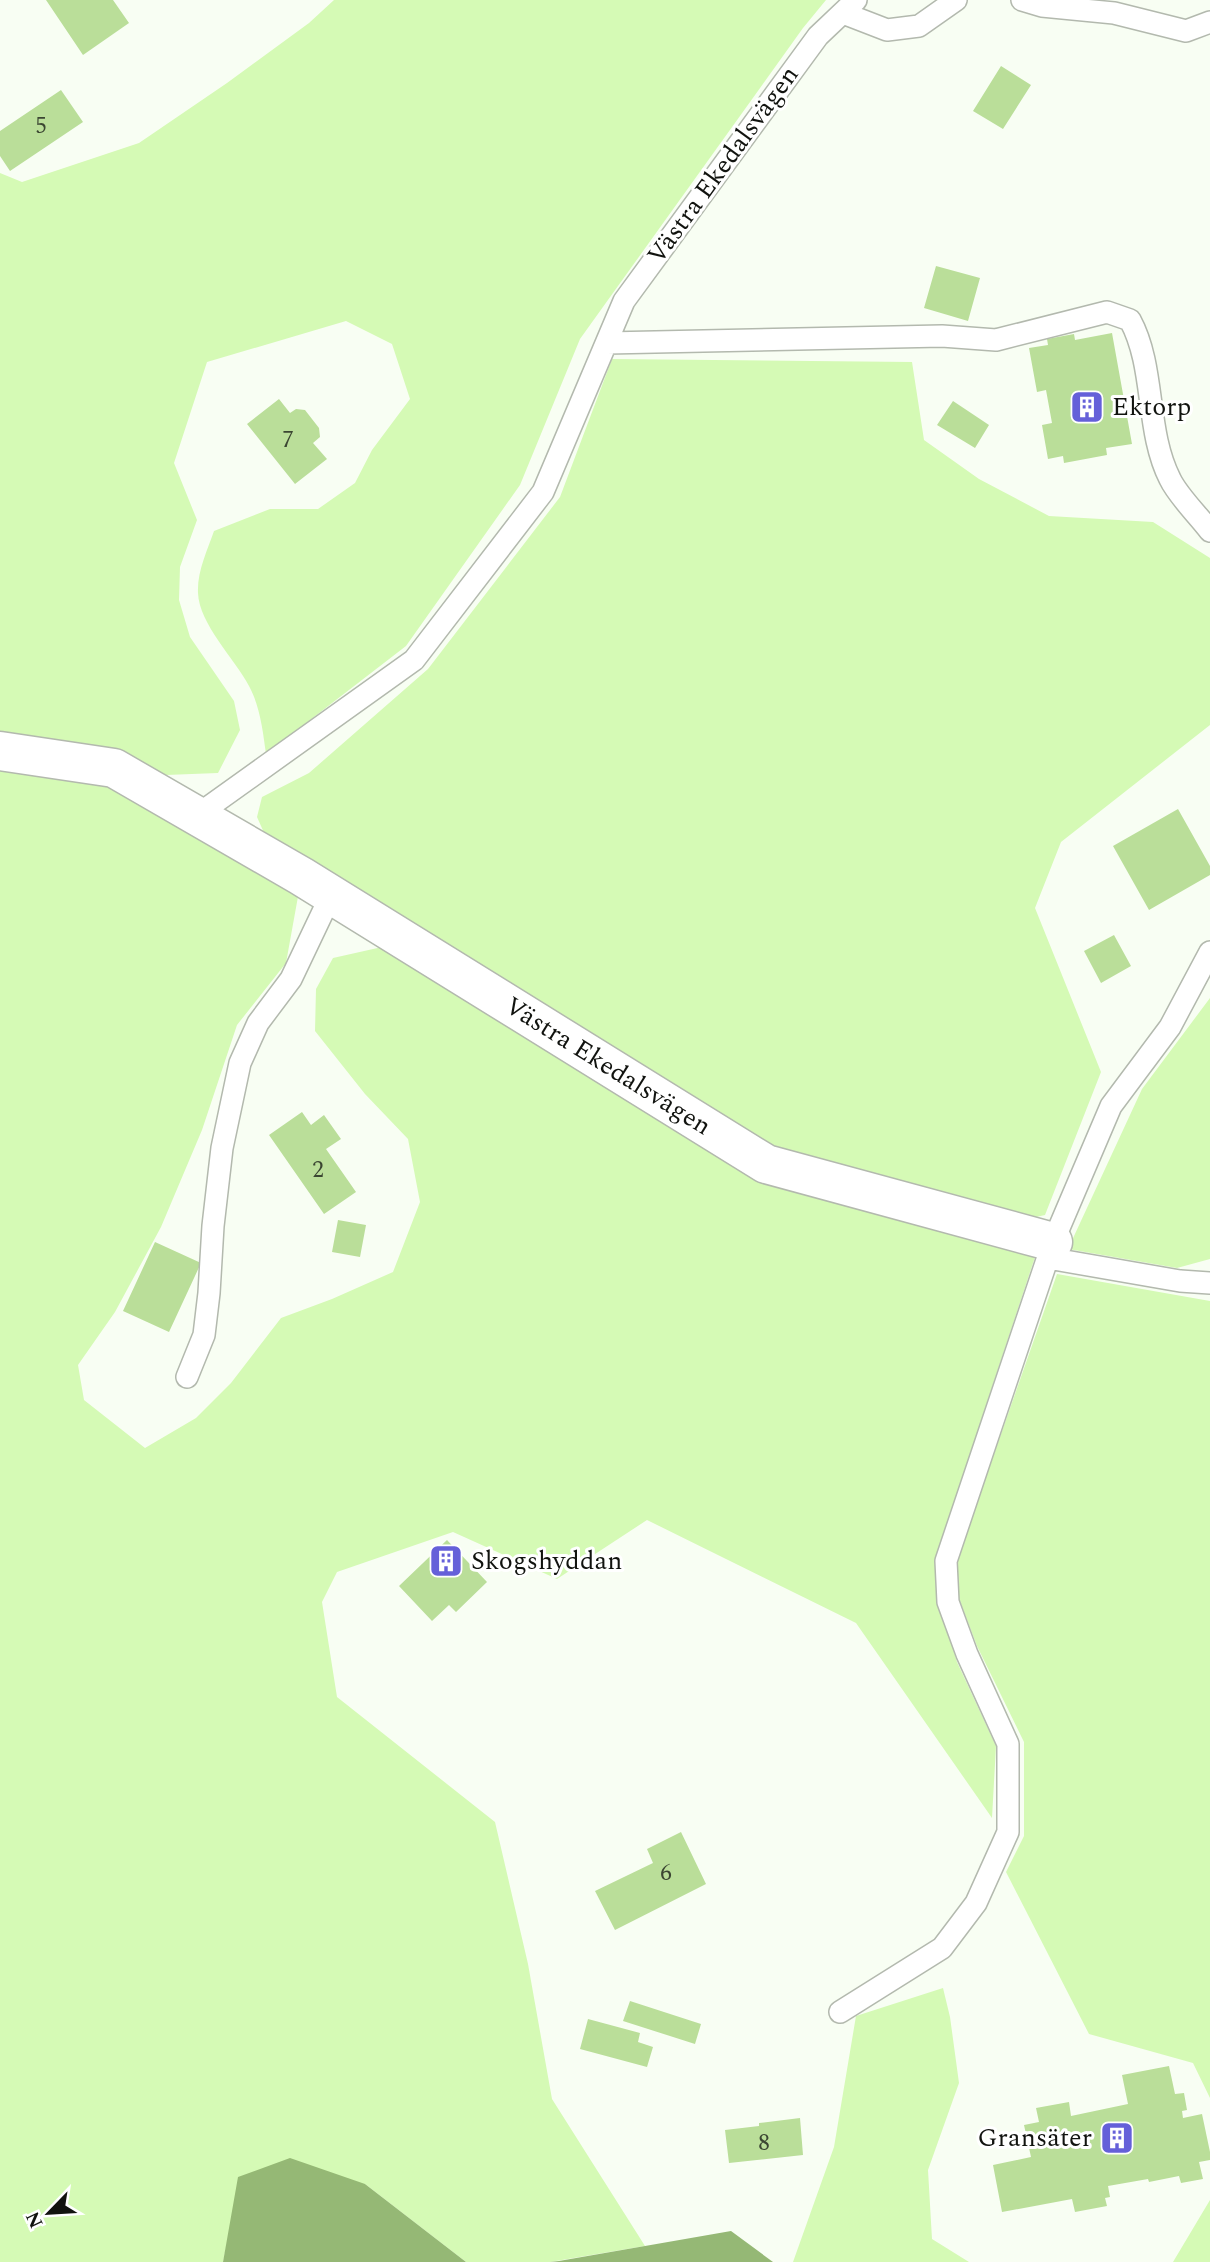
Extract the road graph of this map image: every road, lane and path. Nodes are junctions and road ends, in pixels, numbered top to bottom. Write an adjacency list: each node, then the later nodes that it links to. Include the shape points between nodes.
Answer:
1 (956, 0): 3 (lane, via 919,26 887,30)
2 (1022, 0): 4 (lane, via 1114,13 1186,32)
3 (850, 6): 5 (lane, Västra Ekedalsvägen, via 818,36 624,301)
4 (1210, 22)
5 (607, 343): 6 (lane, via 942,336 996,340 1107,312 1130,320 1139,338 1170,480); 8 (lane, Västra Ekedalsvägen, via 543,492 414,660)
6 (1210, 531)
7 (0, 751): 8 (street, Västra Ekedalsvägen, via 114,768)
8 (196, 816): 9 (street, Västra Ekedalsvägen)
9 (331, 895): 11 (street, Västra Ekedalsvägen, via 766,1164); 13 (lane, via 291,979 258,1023 240,1063 222,1148 204,1335)
10 (1210, 952): 11 (lane, via 1170,1027 1111,1106)
11 (1050, 1250): 12 (lane, via 1180,1281); 14 (lane, via 946,1561 948,1602 1008,1744 1008,1832 976,1903 942,1948)
12 (1210, 1283)
13 (187, 1377)
14 (840, 2012)

